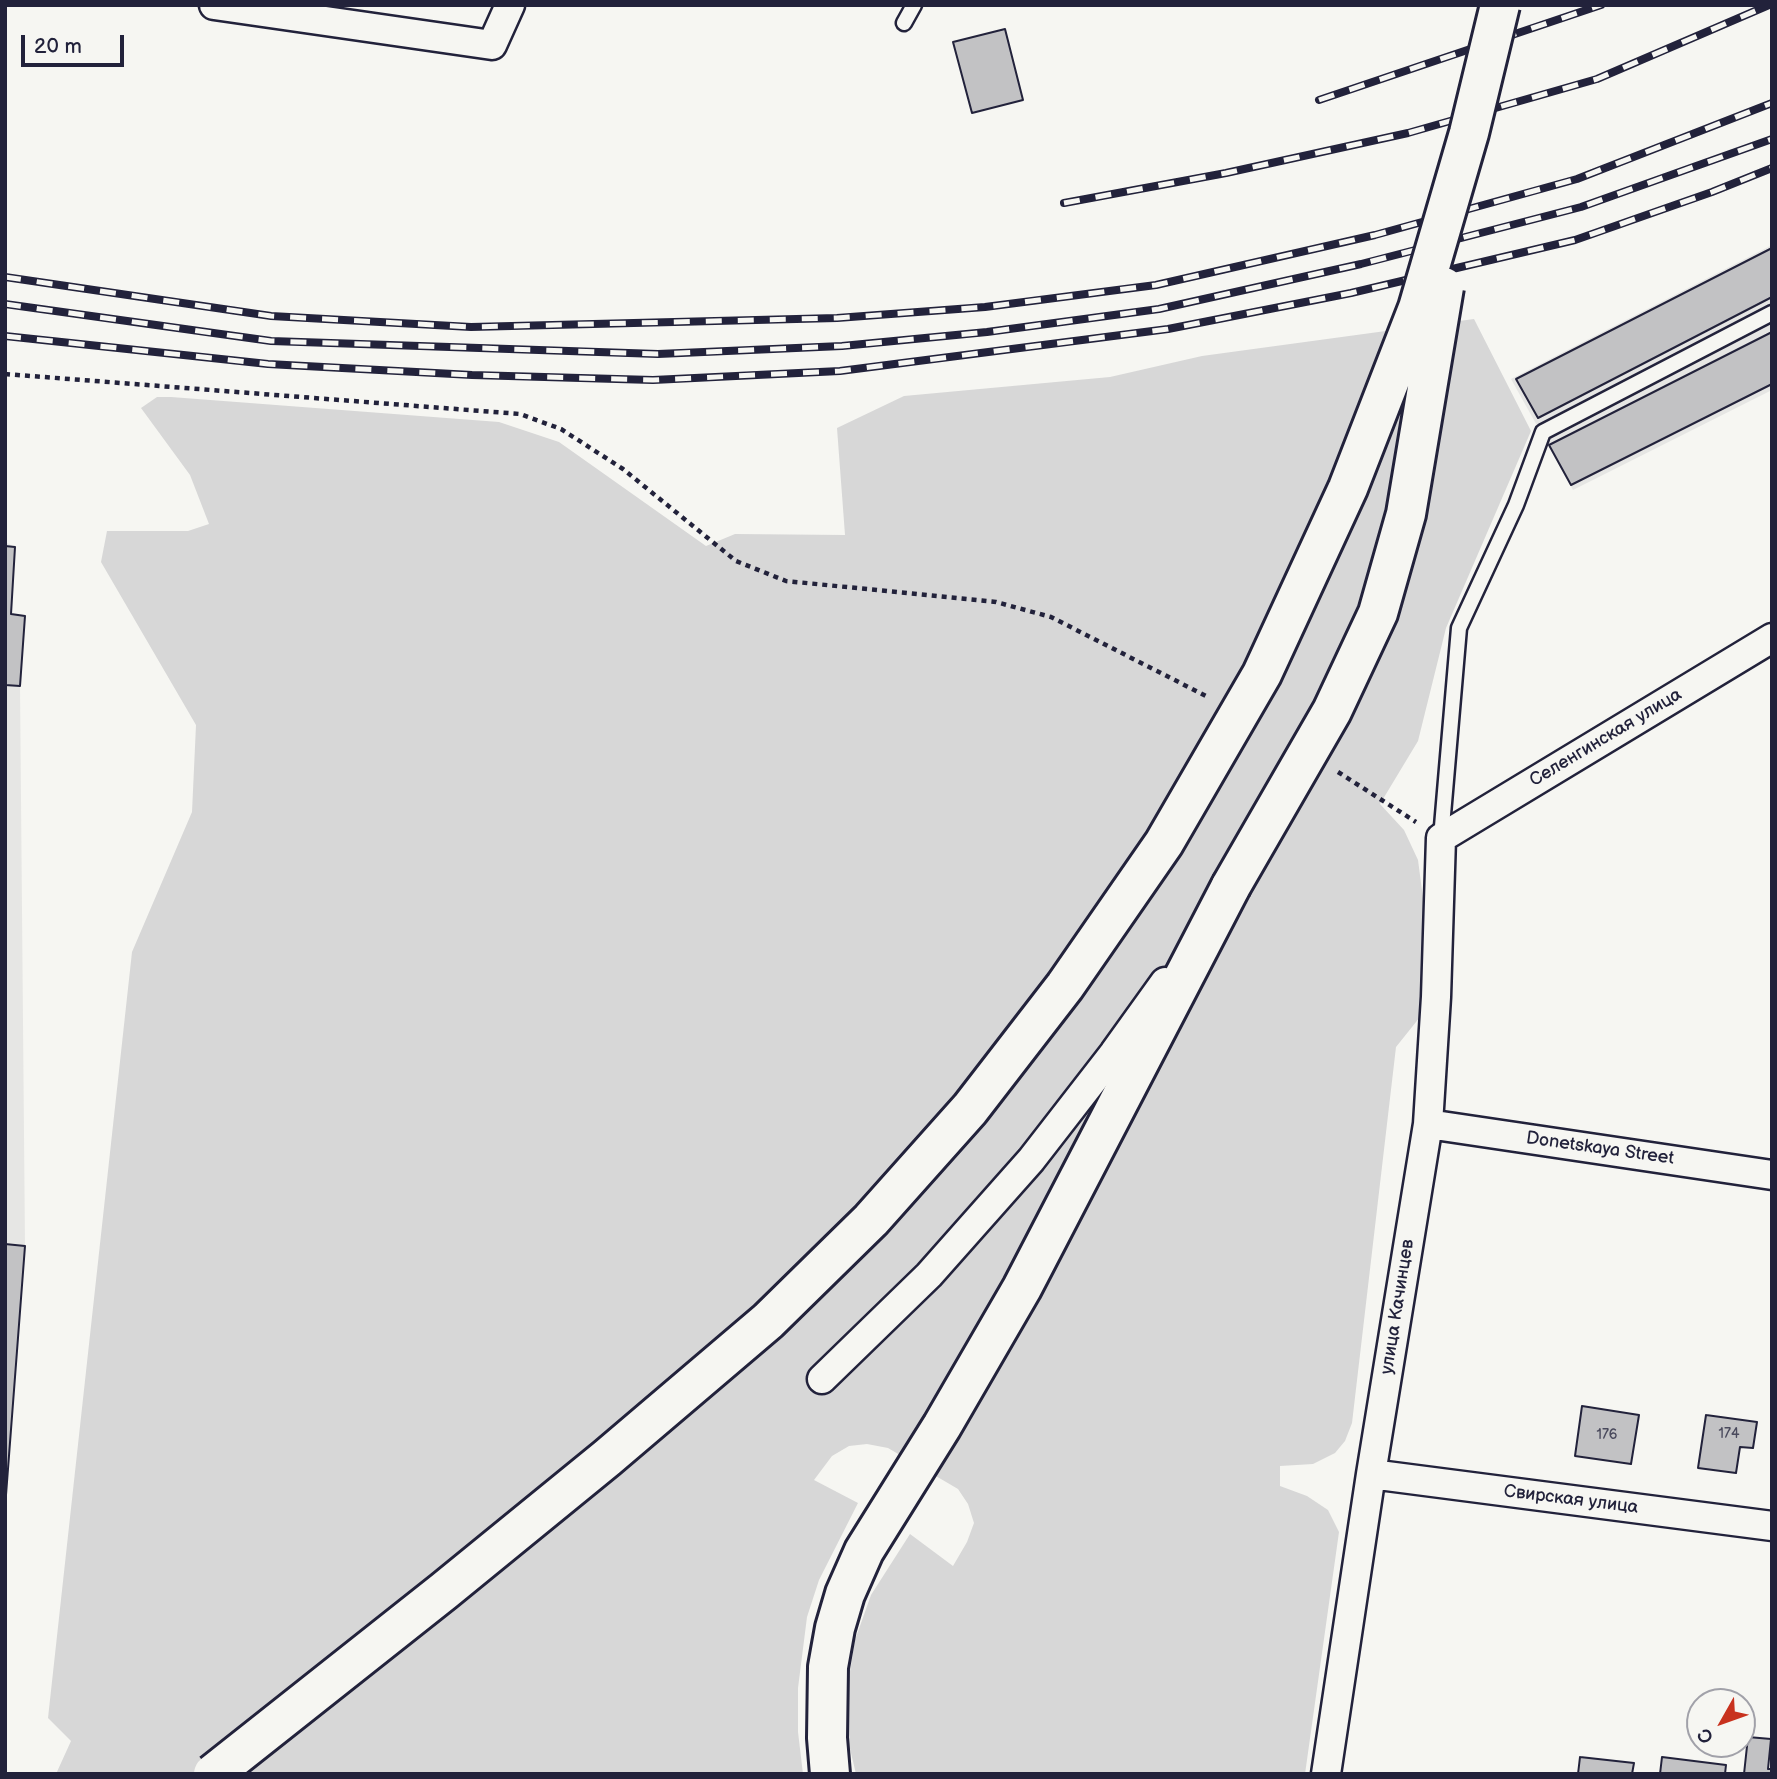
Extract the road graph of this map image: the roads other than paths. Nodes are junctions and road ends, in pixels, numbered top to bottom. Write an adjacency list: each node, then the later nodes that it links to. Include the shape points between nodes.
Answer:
1 (214, 5): 2 (street, via 492,45)
2 (510, 5)
3 (914, 5): 5 (lane)
4 (1500, 5): 6 (main road, bridge)
5 (904, 23)
6 (1469, 133): 10 (main road, bridge, via 1406,513 1378,613 1332,710); 16 (main road, bridge, via 1418,308 1348,488 1262,674 1164,843 1065,986 970,1109 871,1220 768,1321 546,1508)
7 (1772, 313): 9 (lane, via 1543,432 1516,505 1460,628)
8 (1772, 638): 9 (street, Селенгинская улица)
9 (1440, 838): 11 (street, улица Качинцев)
10 (1231, 886): 13 (street, via 1139,1019 1031,1160 929,1275); 17 (main road, via 1022,1288 864,1552 845,1594 828,1667)
11 (1427, 1124): 12 (street, Donetskaya Street); 14 (street, улица Качинцев)
12 (1772, 1175)
13 (822, 1380)
14 (1371, 1474): 15 (street, Свирская улица); 18 (street, улица Качинцев)
15 (1772, 1526)
16 (213, 1774)
17 (830, 1774)
18 (1326, 1774)

